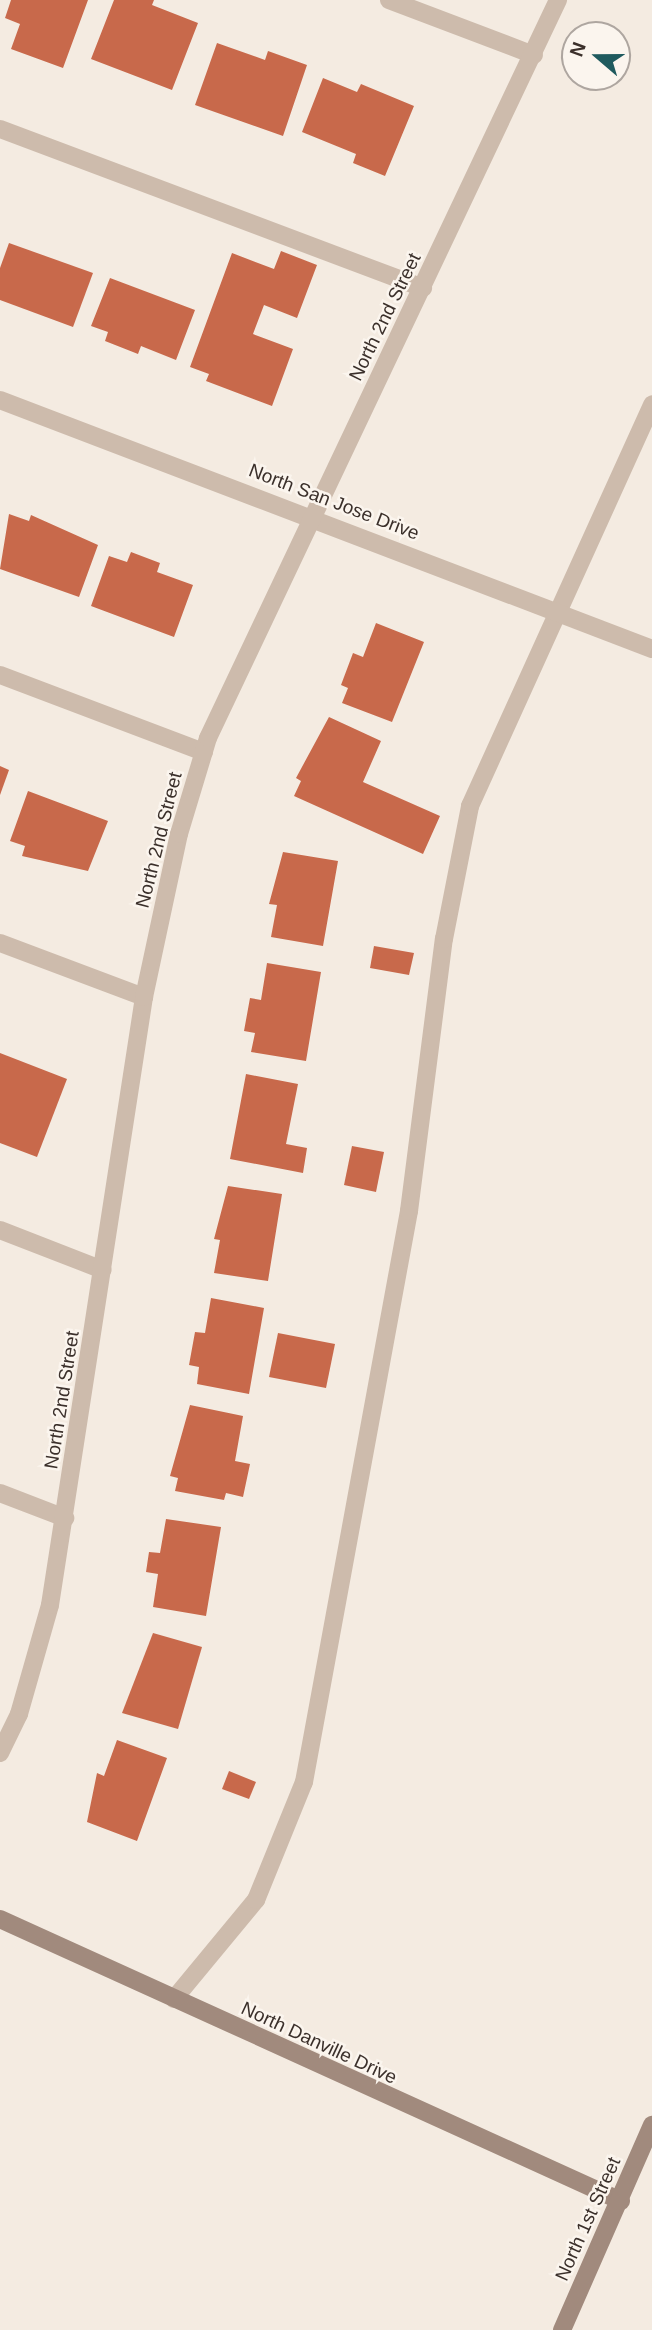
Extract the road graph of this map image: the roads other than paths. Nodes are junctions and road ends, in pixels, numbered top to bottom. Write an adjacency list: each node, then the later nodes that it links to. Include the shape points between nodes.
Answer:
1 (389, 0): 3 (street)
2 (558, 0): 3 (street, North 2nd Street)
3 (534, 55): 5 (street, North 2nd Street)
4 (0, 128): 5 (street)
5 (423, 288): 8 (street, North 2nd Street)
6 (0, 400): 8 (street, North San Jose Drive)
7 (652, 404): 9 (street)
8 (314, 516): 9 (street, North San Jose Drive); 12 (street, North 2nd Street)
9 (557, 612): 10 (street, North San Jose Drive); 21 (street, via 470,806 444,939 409,1211 304,1782 256,1900)
10 (652, 649)
11 (0, 674): 12 (street)
12 (204, 752): 14 (street, North 2nd Street)
13 (0, 943): 14 (street)
14 (144, 997): 16 (street, North 2nd Street)
15 (0, 1230): 16 (street)
16 (103, 1270): 18 (street, North 2nd Street)
17 (0, 1493): 18 (street)
18 (65, 1518): 19 (street, North 2nd Street, via 50,1605 19,1714)
19 (0, 1753)
20 (0, 1919): 21 (main road, North Danville Drive)
21 (174, 2000): 23 (main road, North Danville Drive)
22 (652, 2125): 23 (main road, North 1st Street)
23 (621, 2201): 24 (main road, North 1st Street)
24 (562, 2330)

